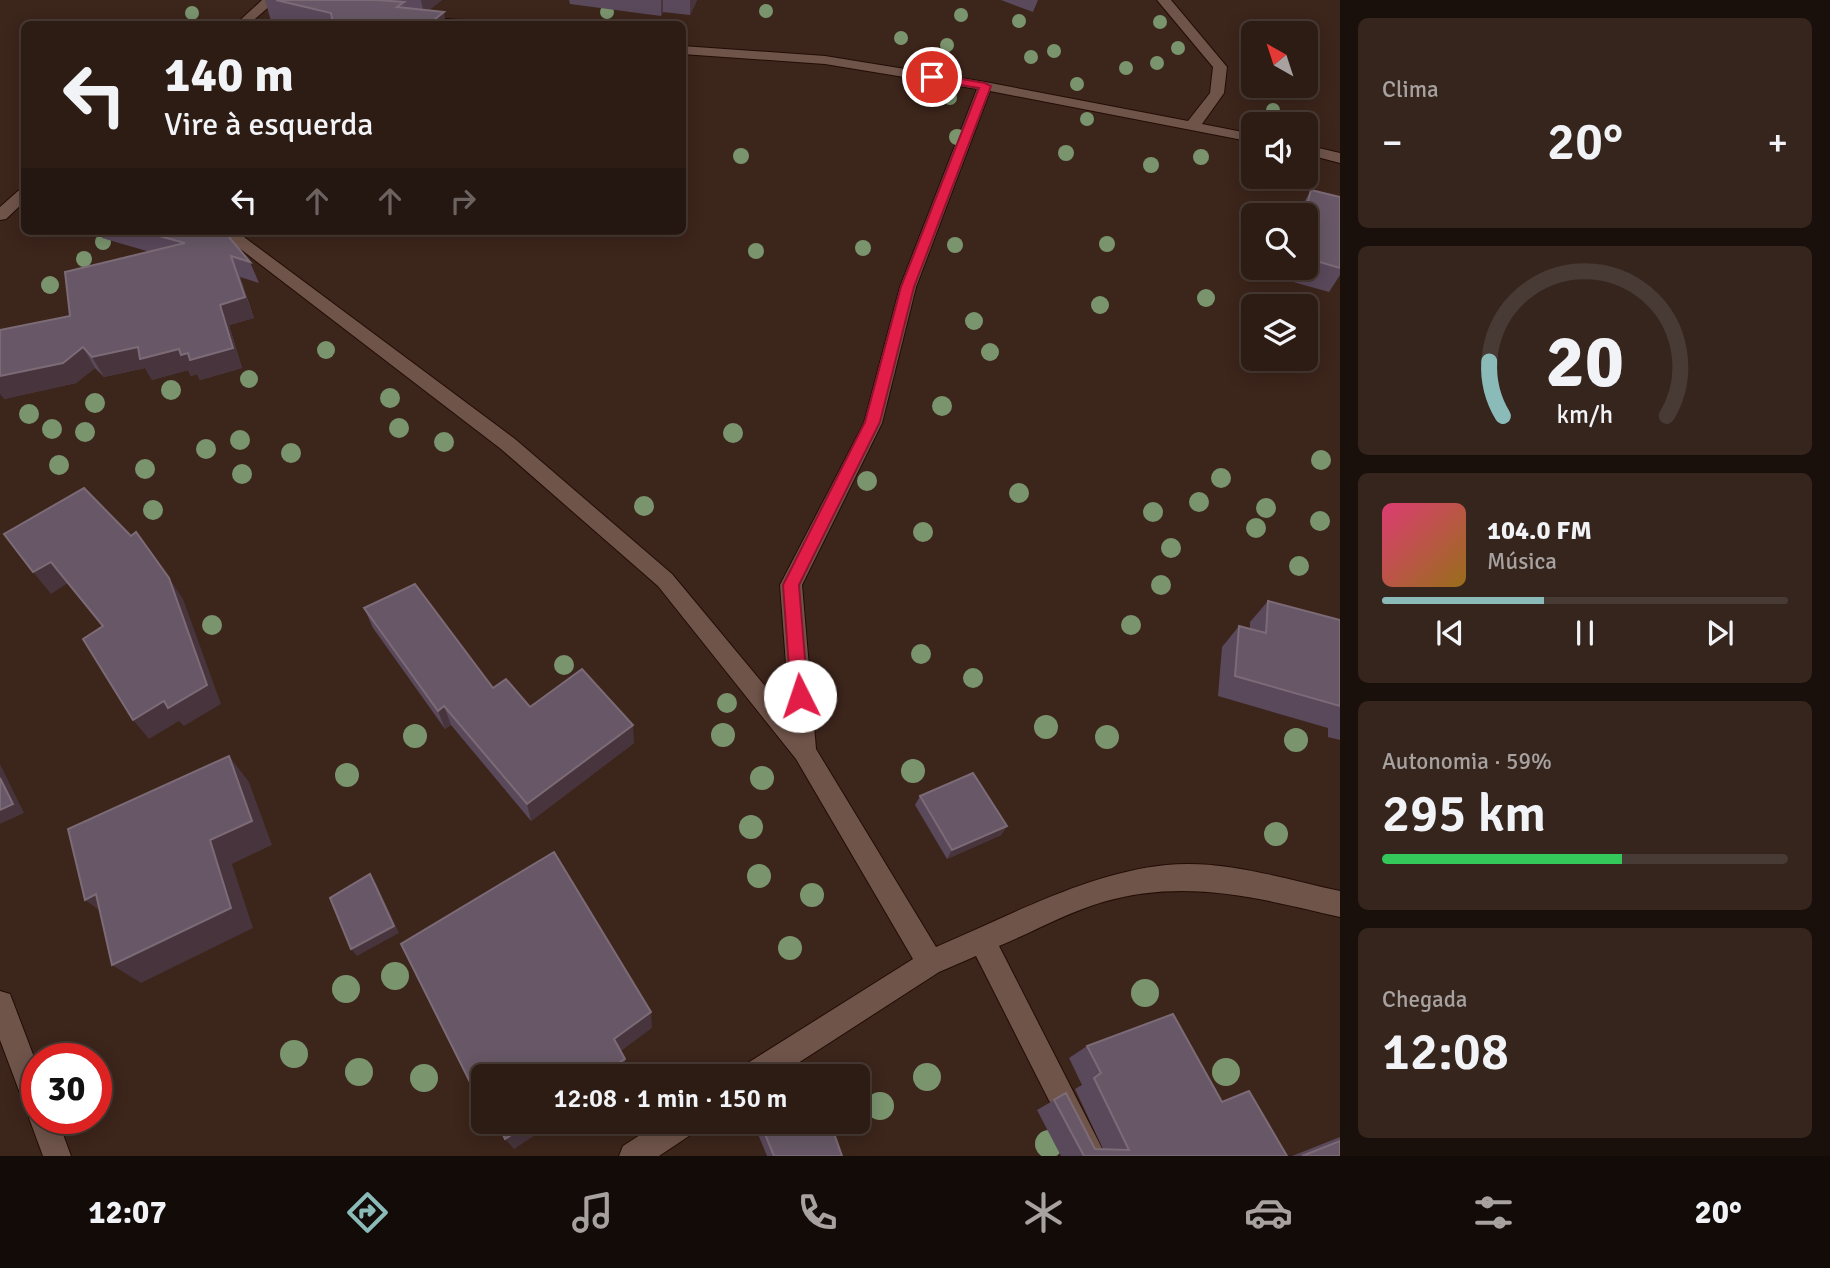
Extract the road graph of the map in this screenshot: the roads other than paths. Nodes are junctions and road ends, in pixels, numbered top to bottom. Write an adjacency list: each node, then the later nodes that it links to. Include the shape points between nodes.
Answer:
1 (1164, 0): 8 (street, via 1220,67 1217,93)
2 (270, 5): 4 (street)
3 (407, 20): 5 (street)
4 (246, 21)
5 (420, 21)
6 (686, 50): 7 (street, via 825,60)
7 (985, 86): 8 (street); 15 (street, via 908,287 873,422 791,585)
8 (1192, 124): 9 (street)
9 (1241, 135)
10 (1318, 153): 11 (street)
11 (1340, 158)
12 (21, 197): 13 (street)
13 (0, 215)
14 (230, 235): 15 (street, via 508,444 665,580)
15 (804, 751): 18 (street)
16 (1340, 904): 17 (street, via 1232,880 1167,877 1101,890)
17 (982, 940): 18 (street); 26 (street)
18 (930, 963): 21 (street)
19 (0, 1004): 20 (street)
20 (21, 1059)
21 (772, 1064)
22 (49, 1134): 24 (street)
23 (667, 1134): 25 (street)
24 (57, 1156)
25 (633, 1156)
26 (1092, 1156)

